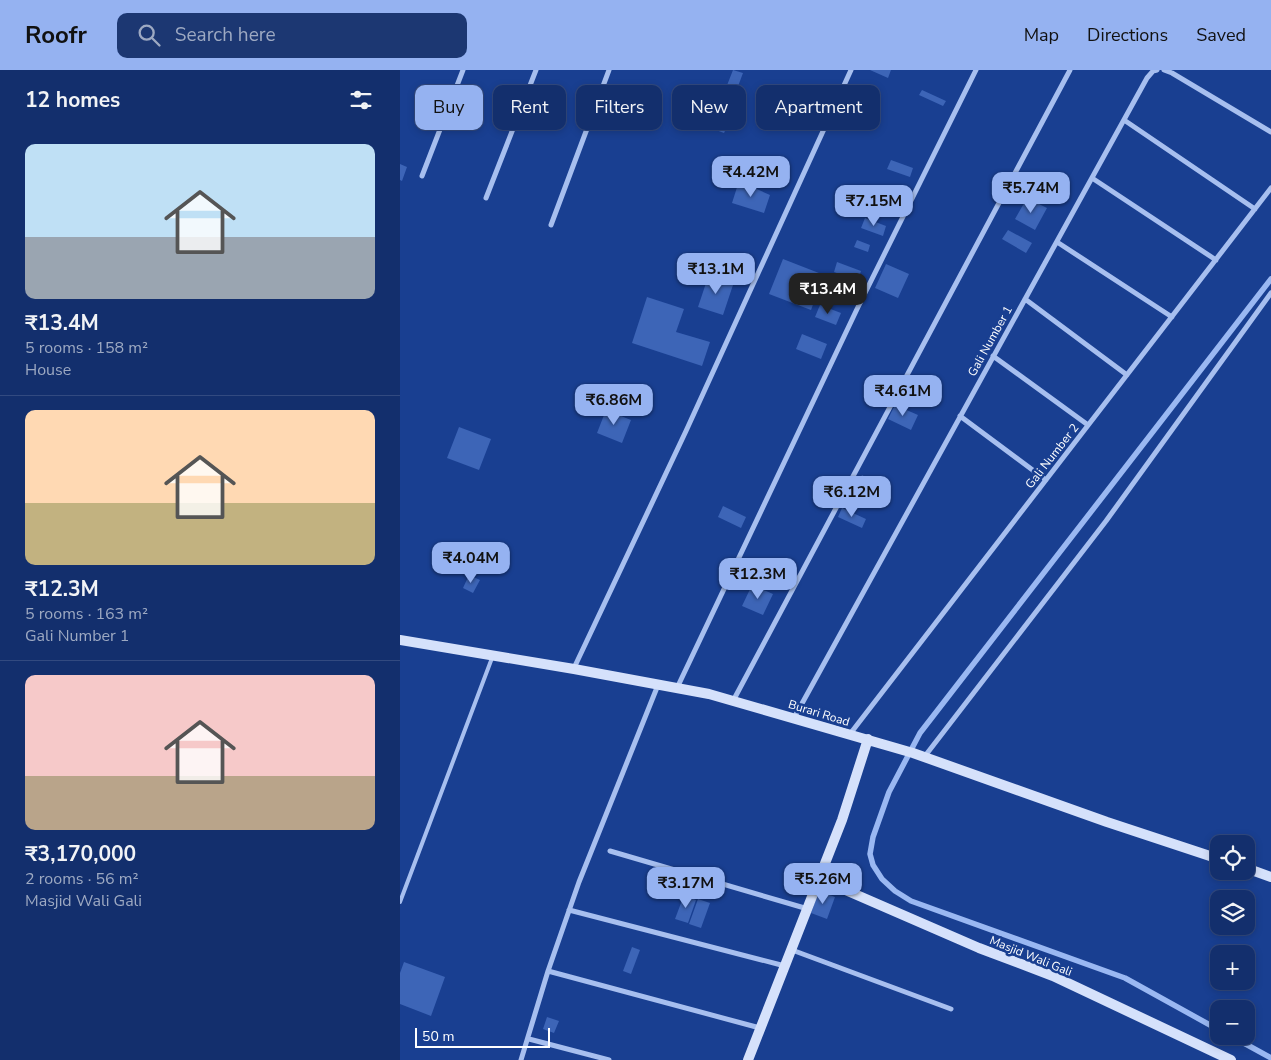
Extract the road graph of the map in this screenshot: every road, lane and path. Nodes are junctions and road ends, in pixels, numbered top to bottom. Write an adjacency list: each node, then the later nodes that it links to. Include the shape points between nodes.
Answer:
1 (463, 70): 11 (street)
2 (536, 70): 14 (street)
3 (609, 70): 16 (street)
4 (851, 70): 29 (street)
5 (976, 70): 31 (street, via 858,307)
6 (1070, 70): 32 (street)
7 (1158, 70): 9 (street, Gali Number 1, via 1147,78)
8 (1164, 70): 10 (street)
9 (1124, 120): 12 (street, Gali Number 1); 15 (street)
10 (1271, 132)
11 (422, 176)
12 (1092, 178): 17 (street, Gali Number 1); 18 (street)
13 (1271, 188): 15 (street, Gali Number 2)
14 (486, 198)
15 (1255, 209): 18 (street, Gali Number 2)
16 (551, 224)
17 (1056, 242): 20 (street, Gali Number 1); 21 (street)
18 (1216, 260): 21 (street, Gali Number 2)
19 (1271, 293): 36 (street, via 1106,521)
20 (1025, 299): 22 (street, Gali Number 1); 23 (street)
21 (1172, 317): 23 (street, Gali Number 2)
22 (993, 356): 24 (street, Gali Number 1); 25 (street)
23 (1127, 374): 25 (street, Gali Number 2)
24 (960, 416): 26 (street); 33 (street, Gali Number 1)
25 (1088, 425): 26 (street, Gali Number 2)
26 (1046, 480): 34 (street, Gali Number 2)
27 (400, 640): 28 (main road, Burari Road)
28 (493, 656): 29 (main road, Burari Road); 42 (lane)
29 (574, 669): 30 (main road, Burari Road)
30 (658, 684): 31 (main road, Burari Road); 44 (street)
31 (677, 688): 32 (main road, Burari Road)
32 (733, 701): 33 (main road, Burari Road)
33 (794, 719): 34 (main road, Burari Road)
34 (849, 736): 35 (main road, Burari Road)
35 (868, 739): 36 (main road, Burari Road); 41 (main road)
36 (924, 757): 38 (main road, Burari Road)
37 (610, 850): 43 (street)
38 (1210, 856)
39 (1255, 871): 40 (main road)
40 (1271, 877)
41 (820, 879): 43 (main road); 54 (main road, Masjid Wali Gali, via 979,948 1053,976)
42 (400, 902)
43 (808, 908): 45 (main road)
44 (569, 910): 46 (street); 47 (street)
45 (792, 950): 46 (main road); 48 (street)
46 (785, 966): 49 (main road)
47 (548, 971): 49 (street); 50 (street)
48 (950, 1009)
49 (761, 1028): 53 (main road)
50 (529, 1038): 51 (street); 52 (street)
51 (521, 1060)
52 (609, 1060)
53 (748, 1060)
54 (1231, 1060)

